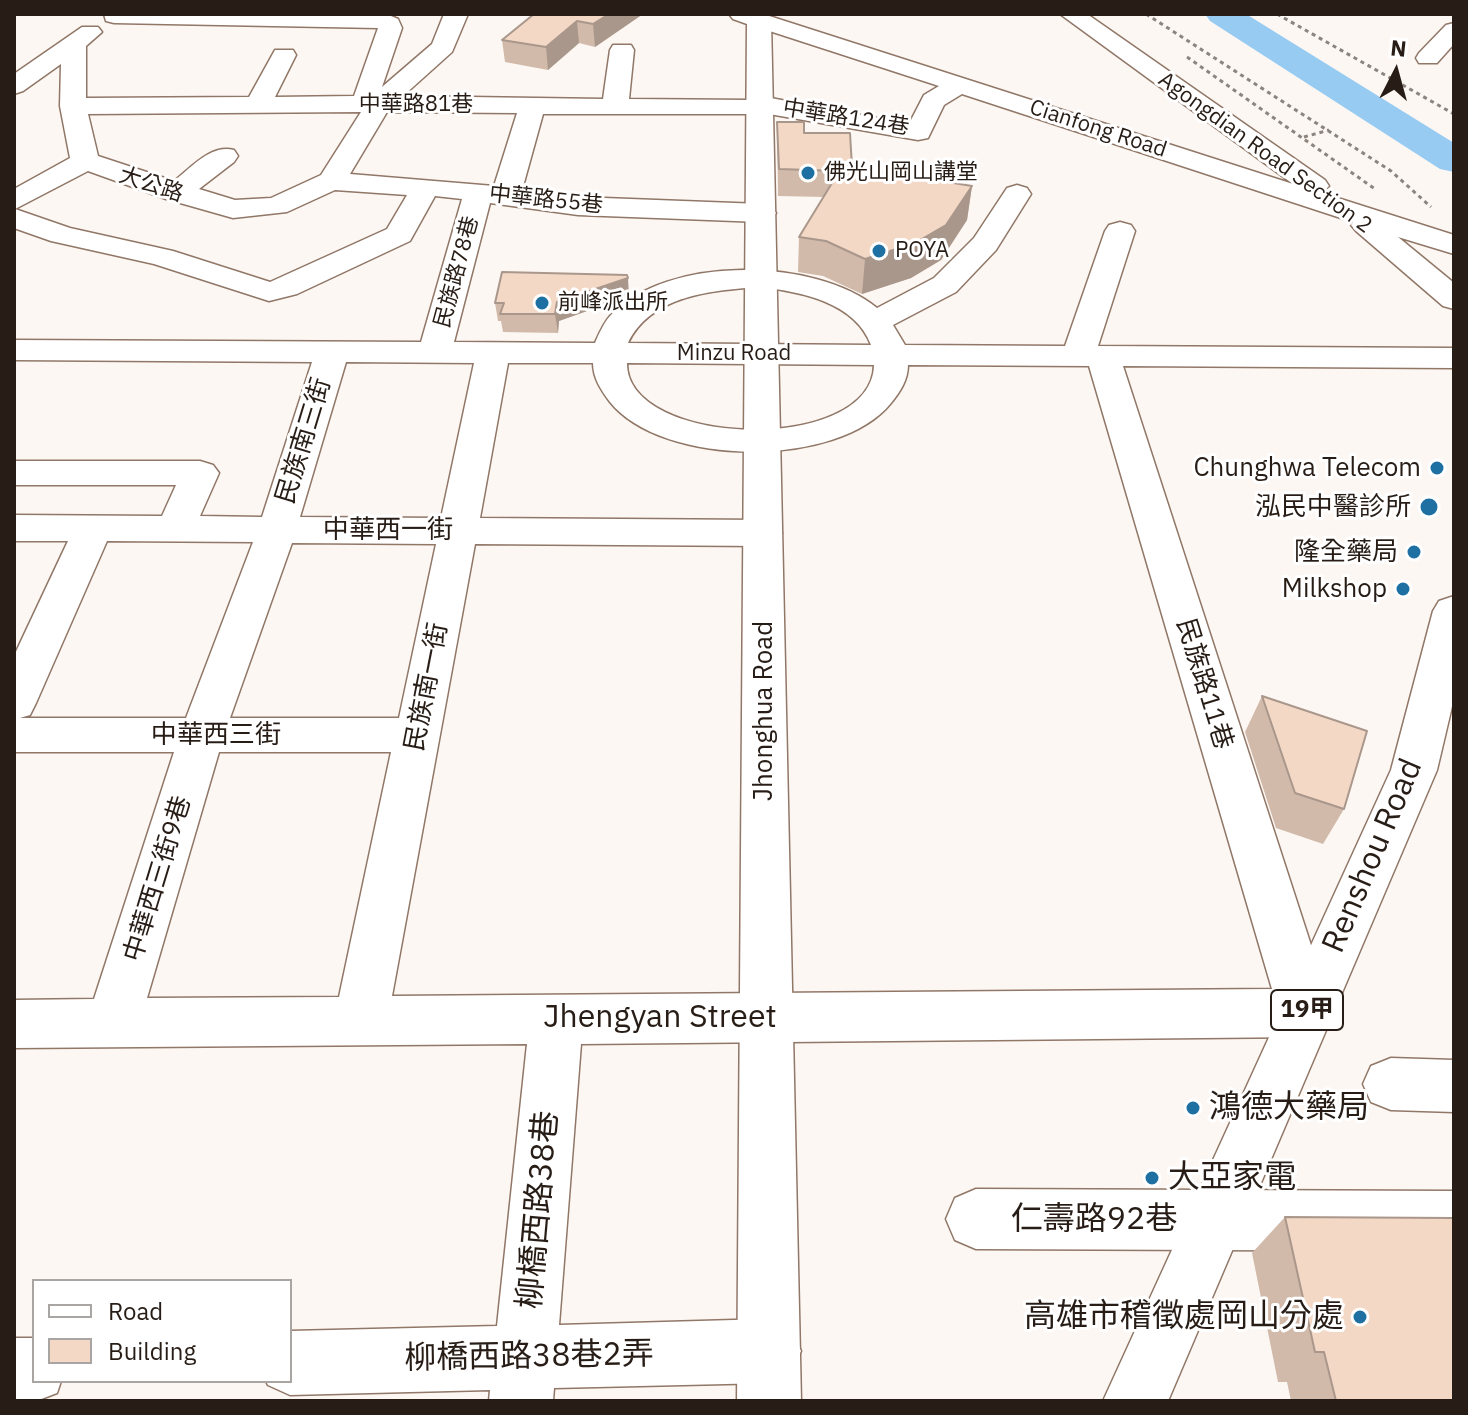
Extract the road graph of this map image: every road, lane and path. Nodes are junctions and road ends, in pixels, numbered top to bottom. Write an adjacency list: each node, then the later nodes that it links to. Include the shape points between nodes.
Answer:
1 (456, 14): 18 (street, via 443,47)
2 (803, 14): 8 (street)
3 (1072, 14): 14 (street, Agongdian Road Section 2)
4 (1101, 14): 14 (street, Agongdian Road Section 2)
5 (1146, 14): 24 (path)
6 (1277, 14): 23 (path)
7 (115, 15): 10 (street); 18 (street, via 383,21 390,28)
8 (750, 17): 15 (street, Cianfong Road); 21 (street, Jhonghua Road)
9 (1454, 30): 13 (street)
10 (74, 43): 16 (street); 20 (street, 大公路)
11 (622, 50): 22 (street)
12 (284, 55): 19 (street)
13 (1428, 58)
14 (1176, 75): 37 (street, Agongdian Road Section 2); 41 (street, Agongdian Road Section 2)
15 (959, 85): 21 (street, 中華路124巷, via 933,101 918,132); 37 (street, Cianfong Road)
16 (14, 86)
17 (547, 98): 18 (street, 中華路81巷); 22 (street, 中華路81巷); 33 (street, 民族路78巷)
18 (371, 104): 19 (street, 中華路81巷); 26 (street)
19 (258, 105): 20 (street, 中華路81巷)
20 (73, 106): 29 (street, 大公路)
21 (760, 106): 22 (street, 中華路81巷); 38 (street, Jhonghua Road)
22 (615, 107)
23 (1454, 114)
24 (1330, 130): 25 (path); 36 (path, via 1391,171)
25 (1304, 137)
26 (348, 154): 28 (street); 30 (street)
27 (224, 156): 32 (street)
28 (377, 156)
29 (85, 161): 32 (street, 大公路); 35 (street)
30 (331, 181): 31 (street, 中華路55巷); 32 (street, 大公路, via 277,206 244,210)
31 (425, 188): 33 (street, 中華路55巷); 39 (street, via 399,235 269,292)
32 (176, 193)
33 (492, 194): 38 (street, 中華路55巷, via 578,206); 49 (street, 民族路78巷)
34 (1017, 194): 46 (street, via 985,244 945,285)
35 (14, 201)
36 (1431, 207)
37 (1348, 210): 41 (street, Cianfong Road); 45 (street, Agongdian Road Section 2)
38 (761, 213): 44 (street, Jhonghua Road)
39 (14, 218)
40 (1120, 231): 54 (street)
41 (1414, 232): 42 (street, Cianfong Road); 43 (street, Agongdian Road Section 2)
42 (1454, 245)
43 (1454, 264)
44 (761, 278): 46 (street, via 830,292); 51 (street, via 710,281 672,291 640,307 618,329); 52 (street, Jhonghua Road)
45 (1454, 299)
46 (875, 322): 53 (street)
47 (14, 350): 48 (street, Minzu Road)
48 (332, 352): 49 (street, Minzu Road); 61 (street, 民族南三街)
49 (435, 353): 50 (street, Minzu Road)
50 (493, 353): 51 (street, Minzu Road); 62 (street, 民族南一街)
51 (607, 354): 52 (street, Minzu Road); 56 (street, via 611,379 630,404 661,424 702,437)
52 (761, 354): 53 (street, Minzu Road); 56 (street, Jhonghua Road)
53 (893, 355): 54 (street, Minzu Road); 56 (street, via 889,381 871,405 839,425)
54 (1090, 356): 55 (street, Minzu Road); 69 (street, 民族路11巷)
55 (1454, 358)
56 (762, 442): 63 (street, Jhonghua Road)
57 (14, 473): 60 (street, via 200,473)
58 (14, 528): 59 (street, 中華西一街)
59 (93, 529): 60 (street, 中華西一街); 65 (street)
60 (175, 529): 61 (street, 中華西一街)
61 (277, 530): 62 (street, 中華西一街); 67 (street, 民族南三街)
62 (458, 531): 63 (street, 中華西一街); 68 (street, 民族南一街)
63 (763, 533): 70 (street, Jhonghua Road)
64 (1454, 611): 69 (street, Renshou Road / 19甲, via 1414,770)
65 (14, 703)
66 (14, 735): 67 (street, 中華西三街)
67 (202, 735): 68 (street, 中華西三街); 73 (street, 中華西三街9巷)
68 (417, 735): 72 (street, 民族南一街)
69 (1306, 1013): 70 (street, Jhengyan Street); 78 (street, Renshou Road / 19甲)
70 (767, 1018): 71 (street, Jhengyan Street); 81 (street, Jhonghua Road)
71 (556, 1019): 72 (street, Jhengyan Street); 82 (street, 柳橋西路38巷)
72 (361, 1021): 73 (street, Jhengyan Street)
73 (113, 1023): 74 (street, Jhengyan Street)
74 (14, 1024)
75 (1391, 1084): 76 (street)
76 (1454, 1086)
77 (976, 1219): 78 (street, 仁壽路92巷)
78 (1213, 1220): 79 (street, 仁壽路92巷); 83 (street, Renshou Road / 19甲)
79 (1454, 1221)
80 (292, 1363): 82 (street, 柳橋西路38巷2弄)
81 (769, 1376): 82 (street, 柳橋西路38巷2弄)
82 (523, 1379)
83 (1135, 1401)

